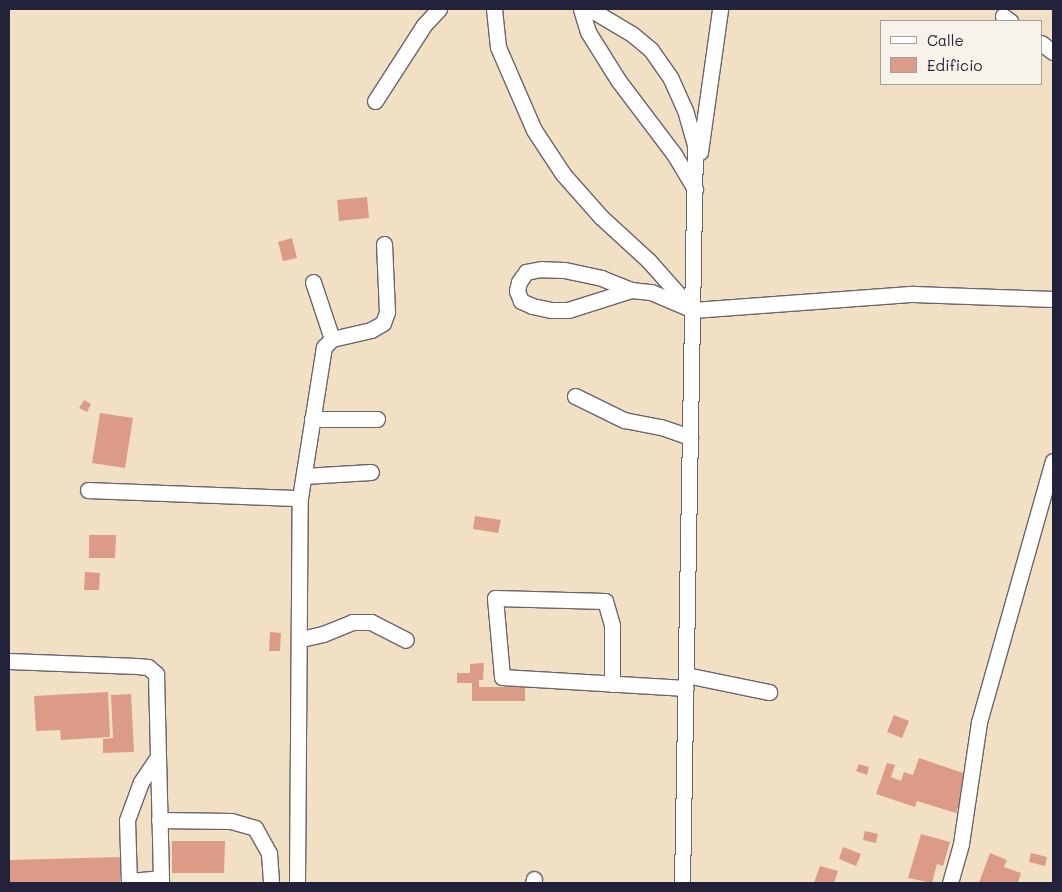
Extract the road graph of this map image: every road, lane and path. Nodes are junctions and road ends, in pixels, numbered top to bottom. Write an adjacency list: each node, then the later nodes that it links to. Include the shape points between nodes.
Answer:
1 (439, 9): 8 (street, via 424,25)
2 (494, 9): 14 (street, via 498,47 534,130 563,174)
3 (581, 9): 9 (street, via 588,32 618,80 674,154)
4 (590, 9): 9 (street, via 632,34 651,50 671,79 685,110 695,146)
5 (720, 9): 9 (street)
6 (1042, 44): 7 (street)
7 (1053, 52)
8 (375, 101)
9 (695, 189): 14 (street)
10 (384, 244): 15 (street, via 387,312 383,323 371,330)
11 (314, 282): 15 (street)
12 (631, 290): 12 (street, via 568,310 532,306 521,301 517,291 526,272 542,269 602,278); 14 (street, via 651,292)
13 (1053, 300): 14 (street, via 913,294)
14 (692, 310): 19 (street)
15 (332, 338): 17 (street, via 324,347)
16 (575, 396): 19 (street, via 624,420)
17 (312, 419): 18 (street); 22 (street)
18 (378, 419)
19 (690, 437): 28 (street)
20 (1053, 460): 38 (street, via 979,722 961,844)
21 (371, 472): 22 (street)
22 (304, 476): 24 (street)
23 (88, 490): 24 (street)
24 (300, 498): 25 (street)
25 (301, 639): 26 (street, via 352,622 371,622); 36 (street)
26 (406, 640)
27 (9, 661): 31 (street, via 148,667 156,674)
28 (686, 682): 29 (street); 30 (street); 37 (street)
29 (612, 684): 29 (street, via 502,678 495,598 605,601 612,625)
30 (769, 692)
31 (158, 758): 32 (street); 34 (street, via 141,782 127,820)
32 (160, 820): 33 (street); 35 (street, via 231,821 255,828 269,853)
33 (161, 881): 34 (street)
34 (129, 882)
35 (271, 883)
36 (297, 883)
37 (682, 883)
38 (950, 883)

